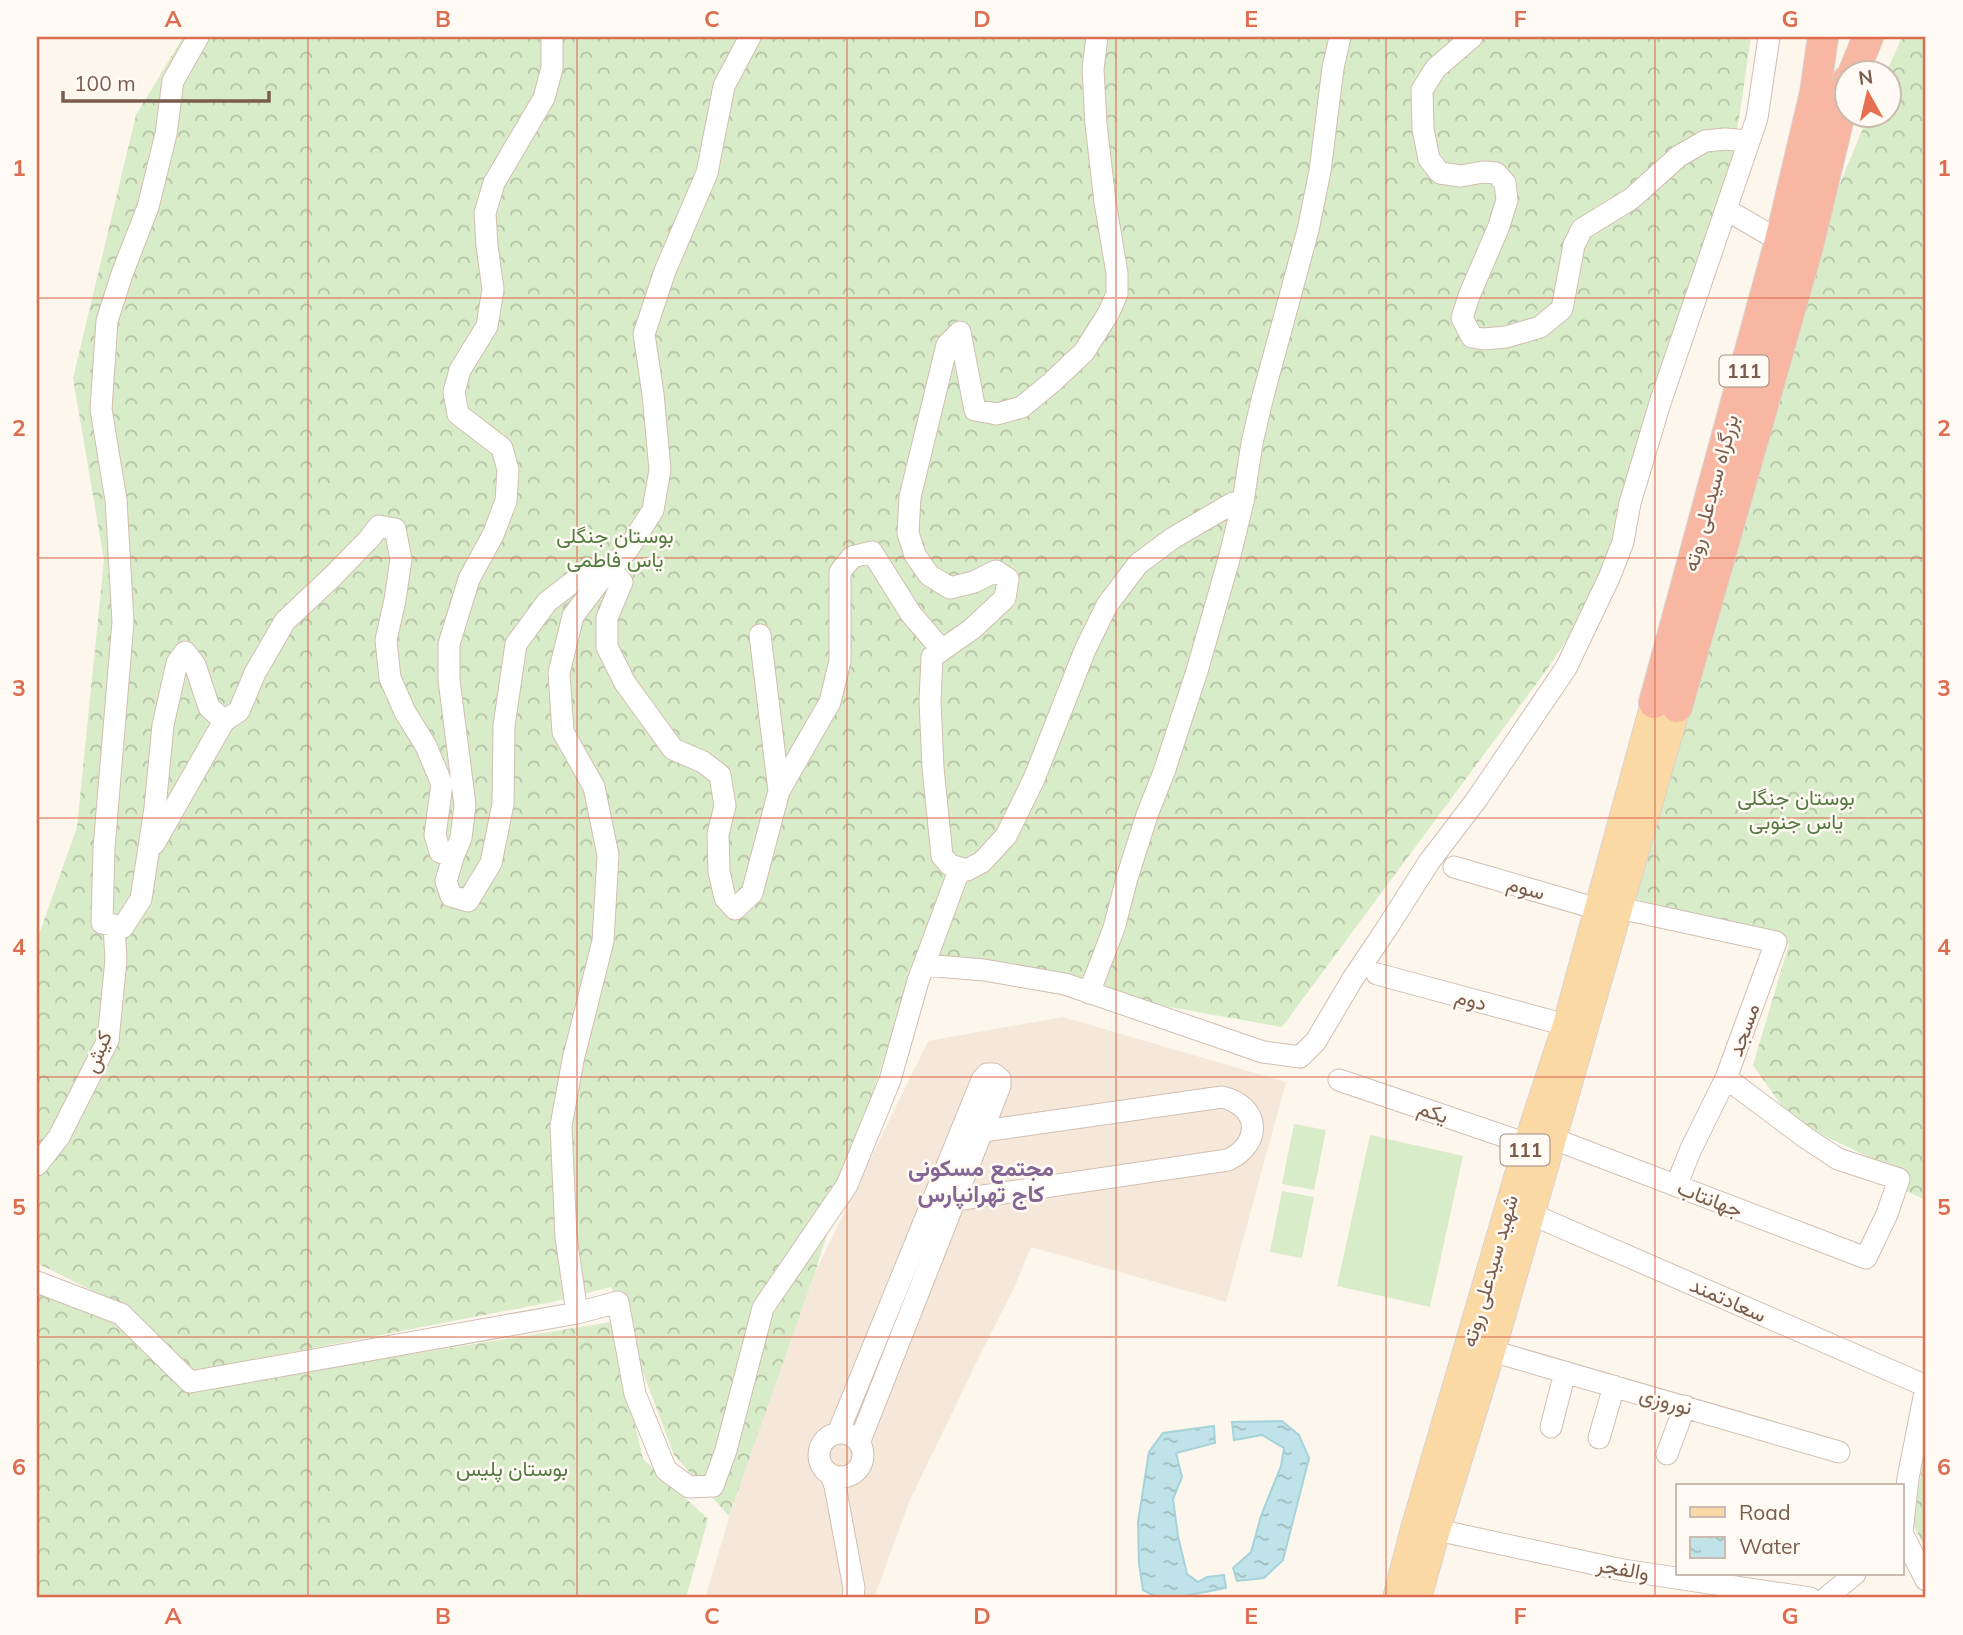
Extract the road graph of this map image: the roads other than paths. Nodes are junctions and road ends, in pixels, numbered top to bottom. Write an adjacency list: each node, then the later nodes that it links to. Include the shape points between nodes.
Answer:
1 (198, 37): 31 (street, via 173,81 166,134 148,206 107,321 101,410 116,500 123,622 102,910 102,923)
2 (552, 37): 27 (street, via 552,68 544,98 494,183 485,213 493,289 487,326 460,370 454,392 458,414 502,448 508,470 506,501 468,579 449,644 449,680 465,805 461,838)
3 (750, 37): 20 (street, via 723,86 707,173 644,334 660,470 653,510)
4 (1097, 37): 22 (street, via 1093,69 1096,124 1116,294 1084,352 1022,407 997,414 975,410 960,332 947,345 910,497 908,533 915,555 929,575 950,588 996,571 1008,579 1005,598)
5 (1340, 37): 19 (street, via 1308,230 1263,396)
6 (1472, 37): 16 (street, via 1436,68 1422,90 1429,159 1440,173 1496,173 1506,183 1507,200 1499,226 1462,318 1472,337 1506,337 1540,327 1562,309 1574,246 1582,229 1631,199 1679,156 1705,141)
7 (1769, 37): 16 (street, via 1757,118)
8 (1823, 37): 14 (highway, بزرگراه سیدعلی روته / 111)
9 (1856, 37): 11 (highway, بزرگراه سیدعلی روته / 111)
10 (1868, 37): 12 (highway)
11 (1852, 60)
12 (1858, 60)
13 (1834, 94): 14 (highway)
14 (1812, 106): 18 (highway, بزرگراه سیدعلی روته / 111)
15 (1836, 130): 23 (highway, بزرگراه سیدعلی روته / 111, via 1808,246)
16 (1748, 141): 17 (street)
17 (1727, 210): 18 (street); 34 (street, via 1660,404 1623,542 1566,668 1478,799 1429,862 1316,1041 1300,1057 1263,1052)
18 (1780, 240): 23 (highway, بزرگراه سیدعلی روته / 111)
19 (1243, 502): 29 (street, via 1233,503 1138,564 1107,605 1085,650 1006,836 982,862 967,870); 34 (street, via 1197,671)
20 (610, 569): 25 (street, via 622,582 607,618 607,647 625,683 673,749 704,762 720,775 725,806 718,834 719,872 725,898 735,909 752,893); 27 (street, via 582,575 547,602 516,643 504,726 503,804 491,863 468,901 451,896 446,881); 47 (street, via 573,616 559,673 563,732 594,787 608,855 603,941 561,1126 566,1237)
21 (760, 635): 25 (street)
22 (942, 650): 25 (street, via 911,614 872,552 852,557 840,572 840,661 830,702); 29 (street, via 932,657 930,701 937,820 942,856)
23 (1666, 705): 30 (main road, شهید سیدعلی روته / 111)
24 (224, 721): 26 (street); 26 (street, via 209,707 195,665 185,652 177,663 163,725); 27 (street, via 239,711 285,621 379,526 395,529 401,559 386,640 390,678 442,784 435,835 440,852)
25 (779, 791)
26 (148, 856): 31 (street, via 141,899 124,927)
27 (453, 857)
28 (1454, 867): 30 (street, سوم)
29 (960, 868): 32 (street)
30 (1609, 908): 35 (main road, شهید سیدعلی روته / 111); 36 (street, مسجد, via 1776,942); 39 (main road, شهید سیدعلی روته / 111)
31 (114, 925): 41 (street, کیش, via 116,960 108,1040 59,1137)
32 (924, 965): 34 (street, via 984,970 1065,984); 47 (street, via 890,1080 847,1185 764,1308 713,1486 689,1486 666,1470 635,1394 618,1303)
33 (1377, 974): 35 (street, دوم)
34 (1089, 993)
35 (1566, 1025): 40 (main road, شهید سیدعلی روته / 111)
36 (1726, 1078): 42 (street); 45 (street, مسجد, via 1838,1158 1899,1179)
37 (1339, 1080): 40 (street, یکم)
38 (983, 1131): 43 (street); 43 (street, via 1000,1086 994,1073 982,1080); 43 (street, via 1222,1097 1245,1108 1253,1132 1249,1145 1228,1160)
39 (1554, 1139): 42 (street, جهانتاب); 44 (main road, شهید سیدعلی روته / 111)
40 (1527, 1144): 67 (main road, شهید سیدعلی روته / 111)
41 (37, 1165)
42 (1676, 1186): 45 (street, جهانتاب)
43 (946, 1196): 54 (street); 56 (street)
44 (1531, 1214): 48 (main road, شهید سیدعلی روته / 111); 51 (street, سعادتمند)
45 (1866, 1258)
46 (37, 1282): 47 (street, via 121,1314 190,1382)
47 (577, 1313)
48 (1492, 1351): 49 (street, نوروزی); 61 (main road, شهید سیدعلی روته / 111)
49 (1565, 1372): 50 (street, نوروزی); 53 (street)
50 (1614, 1386): 52 (street, نوروزی); 55 (street)
51 (1926, 1387): 60 (street)
52 (1685, 1406): 57 (street, نوروزی); 58 (street)
53 (1552, 1427)
54 (838, 1433): 56 (street); 59 (street, via 828,1437 819,1452 823,1468)
55 (1599, 1438)
56 (859, 1443): 59 (street, via 862,1459 858,1469)
57 (1839, 1452)
58 (1667, 1454)
59 (840, 1476): 65 (street, via 835,1486); 66 (street)
60 (1904, 1515)
61 (1437, 1530): 68 (main road, شهید سیدعلی روته / 111); 69 (street, والفجر, via 1623,1570)
62 (1904, 1537): 64 (street)
63 (1853, 1576): 70 (street)
64 (1926, 1580)
65 (853, 1598)
66 (868, 1598)
67 (1396, 1598)
68 (1418, 1598)
69 (1811, 1598)
70 (1826, 1598)

